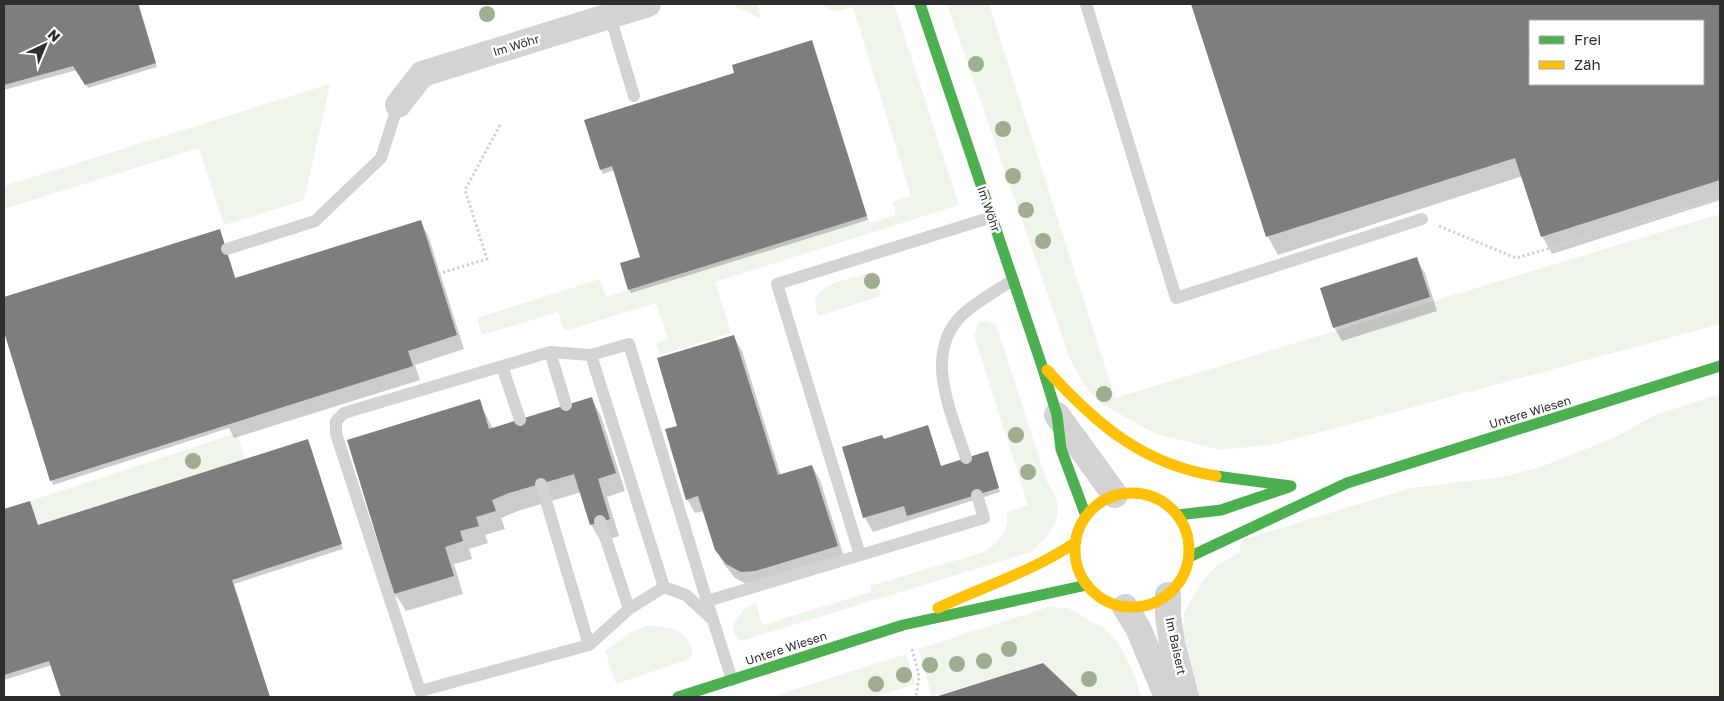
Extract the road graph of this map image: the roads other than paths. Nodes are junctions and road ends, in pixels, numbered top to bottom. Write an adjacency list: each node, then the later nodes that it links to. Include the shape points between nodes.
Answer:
1 (648, 4): 4 (street, Im Wöhr)
2 (920, 4): 7 (street, Im Wöhr)
3 (1086, 4): 8 (lane, via 1176,298)
4 (610, 16): 5 (lane); 6 (street, Im Wöhr, via 422,74)
5 (634, 96)
6 (398, 105): 9 (lane, via 381,158 315,221)
7 (992, 217): 10 (street, Im Wöhr); 29 (lane, via 777,284)
8 (1422, 219)
9 (226, 249)
10 (1013, 280): 13 (street, Im Wöhr); 19 (lane, via 961,316 946,337 942,364 944,387)
11 (550, 352): 12 (lane); 14 (lane); 16 (lane)
12 (590, 355): 32 (lane); 34 (lane, via 629,344)
13 (1041, 363): 17 (street, Im Wöhr); 25 (street, via 1098,423 1141,452 1190,472 1295,486 1225,510)
14 (502, 366): 18 (lane); 39 (lane, via 344,413 336,421 336,434 420,692)
15 (1720, 366): 20 (street, Untere Wiesen)
16 (566, 405)
17 (1057, 415): 24 (street, Im Wöhr); 26 (street, Im Wöhr, via 1061,449)
18 (520, 420)
19 (966, 458)
20 (1348, 483): 22 (street, Untere Wiesen); 30 (street, Untere Wiesen)
21 (541, 484): 39 (lane)
22 (1319, 485)
23 (977, 494): 29 (lane, via 984,518)
24 (1115, 495): 25 (street, via 1143,493 1168,505); 26 (street)
25 (1178, 515): 30 (street, via 1186,528)
26 (1086, 516): 28 (street)
27 (600, 522): 36 (lane)
28 (1076, 542): 31 (street, via 1077,564); 38 (street, Untere Wiesen, via 1036,567 976,589)
29 (860, 555): 34 (lane)
30 (1190, 557): 33 (street, via 1182,578)
31 (1088, 585): 35 (street, via 1104,600); 38 (street, Untere Wiesen)
32 (664, 587): 36 (lane); 37 (lane, via 686,595)
33 (1168, 595): 35 (street, via 1148,605); 43 (street, Im Baisert, via 1172,643)
34 (707, 601): 37 (lane)
35 (1125, 607): 42 (street, Im Baisert, via 1138,628)
36 (629, 609): 39 (lane)
37 (713, 620): 40 (lane)
38 (903, 625): 40 (street, Untere Wiesen)
39 (589, 645)
40 (732, 680): 41 (street, Untere Wiesen)
41 (678, 697)
42 (1167, 697)
43 (1186, 697)

